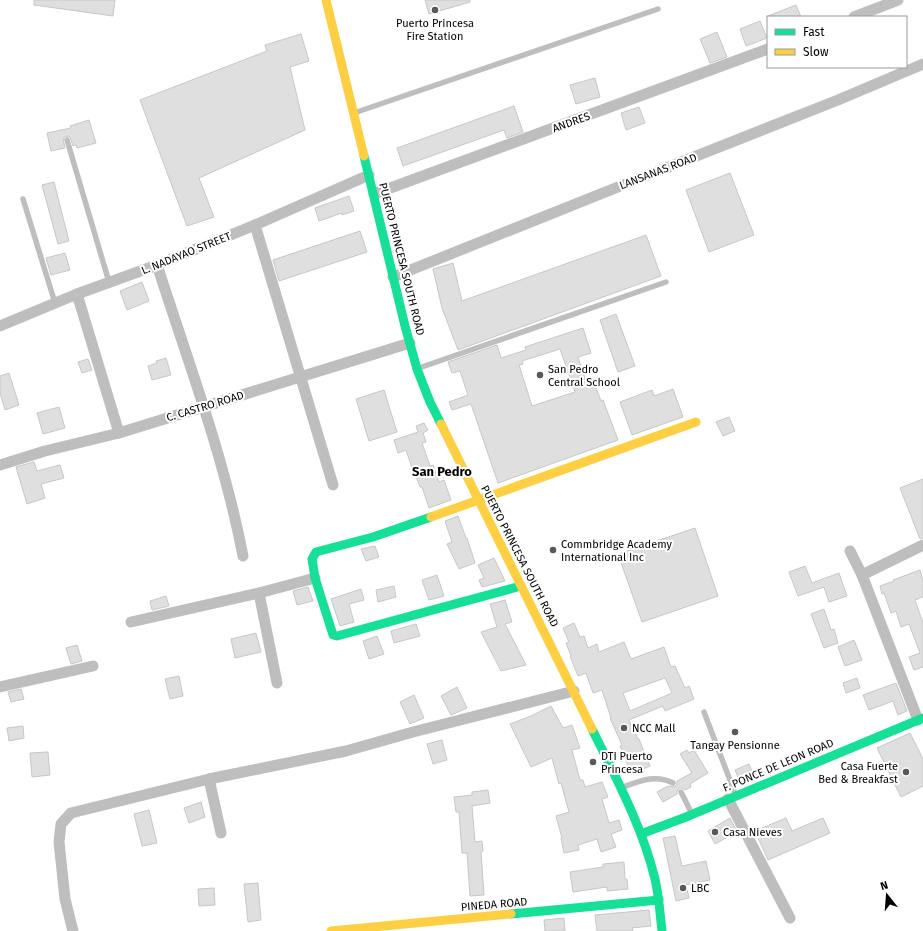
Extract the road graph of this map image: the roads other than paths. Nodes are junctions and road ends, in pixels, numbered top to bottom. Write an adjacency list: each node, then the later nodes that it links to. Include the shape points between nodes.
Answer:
1 (326, 0): 7 (street, PUERTO PRINCESA SOUTH ROAD)
2 (898, 0): 4 (street)
3 (658, 9): 7 (lane)
4 (857, 16)
5 (767, 49): 10 (street, ANDRES)
6 (923, 64): 14 (street, LANSANAS ROAD)
7 (354, 114): 9 (street, PUERTO PRINCESA SOUTH ROAD)
8 (67, 140): 15 (lane)
9 (369, 175): 10 (street, PUERTO PRINCESA SOUTH ROAD); 12 (street, L. NADAYAO STREET)
10 (374, 194): 14 (street, PUERTO PRINCESA SOUTH ROAD)
11 (22, 199): 18 (lane)
12 (255, 225): 13 (street, L. NADAYAO STREET); 22 (street)
13 (157, 265): 15 (street, L. NADAYAO STREET); 23 (street)
14 (393, 277): 20 (street, PUERTO PRINCESA SOUTH ROAD)
15 (110, 282): 17 (street, L. NADAYAO STREET)
16 (666, 282): 21 (lane)
17 (77, 294): 18 (street, L. NADAYAO STREET); 25 (street)
18 (55, 303): 19 (street, L. NADAYAO STREET)
19 (0, 326)
20 (410, 343): 21 (street, PUERTO PRINCESA SOUTH ROAD); 22 (street, C. CASTRO ROAD)
21 (417, 369): 28 (street, PUERTO PRINCESA SOUTH ROAD, via 430,402)
22 (301, 377): 23 (street, C. CASTRO ROAD); 27 (street)
23 (203, 407): 25 (street, C. CASTRO ROAD); 31 (street, via 235,514)
24 (696, 422): 28 (street)
25 (119, 433): 26 (street, C. CASTRO ROAD)
26 (0, 465)
27 (333, 485)
28 (478, 500): 33 (street, via 373,536 316,552 312,559); 34 (street, PUERTO PRINCESA SOUTH ROAD)
29 (923, 544): 32 (street)
30 (850, 551): 32 (street)
31 (243, 556)
32 (862, 575): 42 (street)
33 (314, 578): 34 (street, via 332,635 337,636); 35 (street)
34 (521, 586): 40 (street, PUERTO PRINCESA SOUTH ROAD)
35 (259, 593): 36 (street); 38 (street)
36 (131, 622)
37 (93, 666): 39 (street)
38 (277, 683)
39 (0, 687)
40 (574, 691): 43 (street, via 346,751); 45 (street, PUERTO PRINCESA SOUTH ROAD)
41 (704, 712): 47 (lane)
42 (920, 719): 47 (street, F. PONCE DE LEON ROAD)
43 (209, 779): 49 (street); 54 (street, via 71,813 61,824 59,842 63,884)
44 (673, 783): 45 (lane, via 652,778)
45 (621, 787): 50 (street, PUERTO PRINCESA SOUTH ROAD)
46 (681, 792): 48 (lane)
47 (732, 798): 48 (street, F. PONCE DE LEON ROAD); 52 (street)
48 (692, 814): 50 (street, F. PONCE DE LEON ROAD)
49 (221, 833)
50 (641, 834): 51 (street, PUERTO PRINCESA SOUTH ROAD)
51 (659, 900): 53 (street, PINEDA ROAD); 56 (street, PUERTO PRINCESA SOUTH ROAD)
52 (790, 918)
53 (425, 927): 55 (street, PINEDA ROAD)
54 (73, 931)
55 (331, 931)
56 (662, 931)

